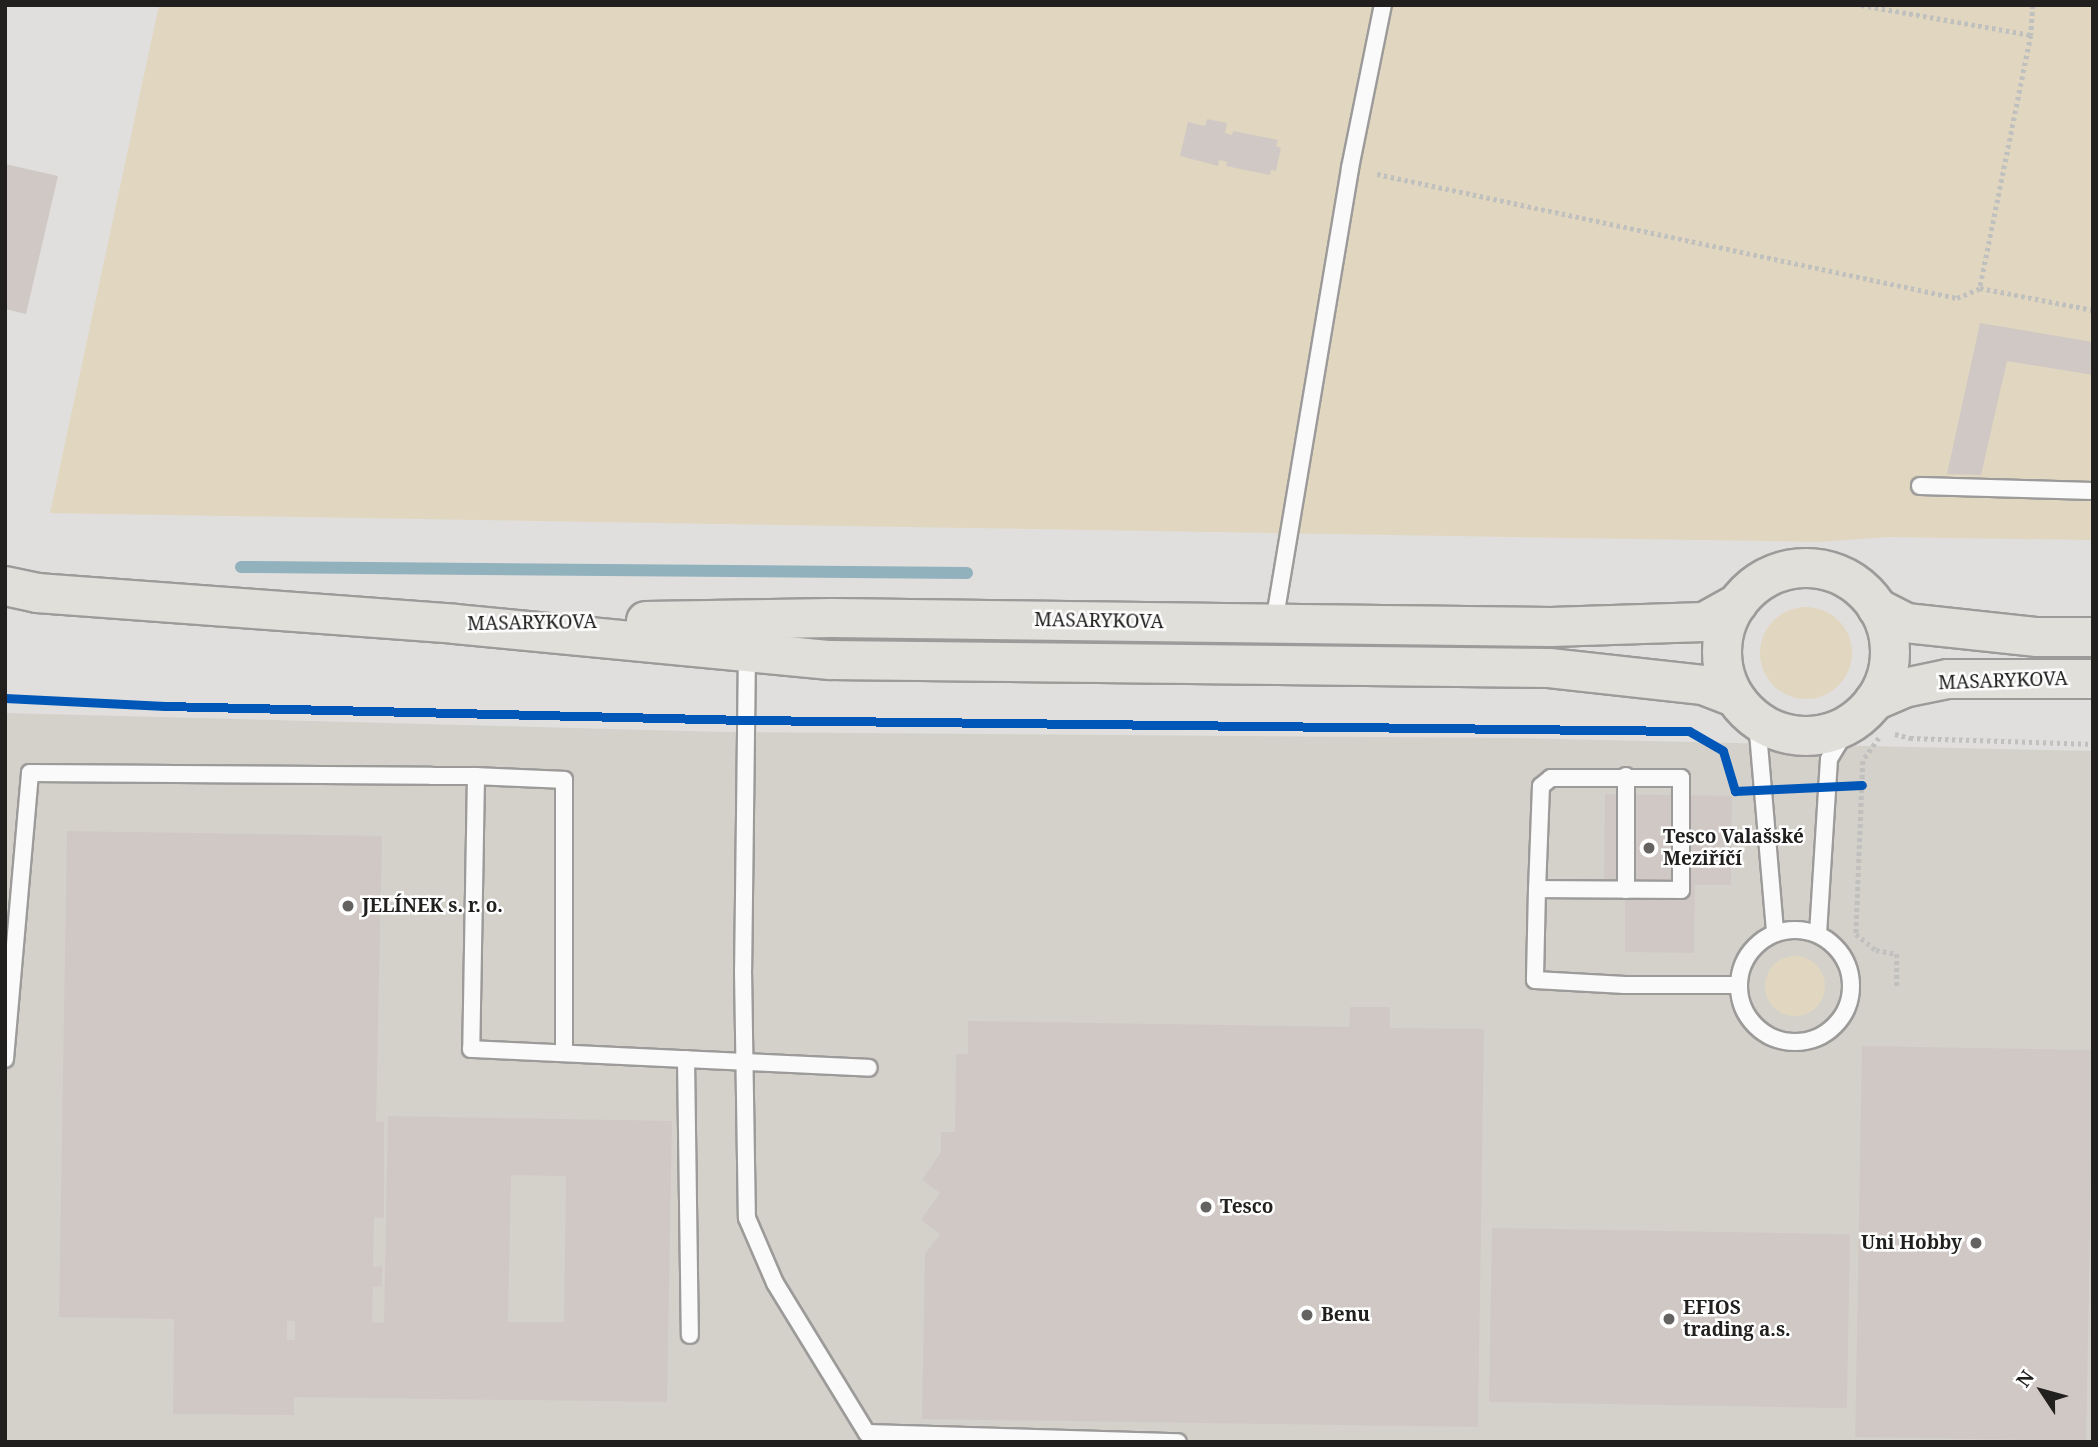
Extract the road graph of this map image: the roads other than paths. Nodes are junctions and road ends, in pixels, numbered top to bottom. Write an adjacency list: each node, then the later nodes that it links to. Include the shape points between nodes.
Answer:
1 (1383, 5): 7 (lane, via 1350,169)
2 (1920, 485): 3 (lane)
3 (2093, 491)
4 (5, 586): 8 (main road, MASARYKOVA, via 37,593 455,624)
5 (1738, 604): 6 (main road, MASARYKOVA, via 1769,578 1809,569 1855,584); 7 (main road, MASARYKOVA, via 1704,622 1551,627); 11 (main road, MASARYKOVA, via 1722,649 1728,682)
6 (1877, 608): 9 (main road, MASARYKOVA, via 1906,623 2037,637); 12 (main road, MASARYKOVA, via 1887,631 1890,655 1882,687)
7 (1274, 624): 8 (main road, MASARYKOVA)
8 (748, 636): 11 (main road, MASARYKOVA, via 830,660 1549,668 1703,685); 23 (lane)
9 (2093, 637)
10 (2093, 679): 12 (main road, MASARYKOVA, via 1948,679 1904,688)
11 (1746, 709): 12 (main road, MASARYKOVA, via 1787,734 1803,737 1835,731); 17 (lane)
12 (1862, 713): 18 (lane, via 1829,759)
13 (476, 776): 20 (lane, via 564,780); 20 (lane, via 471,1049); 21 (lane, via 30,774)
14 (1626, 776): 15 (lane, via 1551,778 1541,786); 16 (lane); 16 (lane, via 1681,778 1681,890)
15 (1537, 889): 16 (lane); 19 (lane, via 1535,980)
16 (1626, 890)
17 (1775, 933): 18 (lane, via 1797,929); 19 (lane, via 1756,945 1743,963)
18 (1818, 934): 19 (lane, via 1836,946 1848,965 1852,987 1847,1009 1834,1027 1816,1039 1794,1043 1772,1038 1754,1026 1742,1006)
19 (1738, 985)
20 (564, 1053): 22 (lane)
21 (5, 1059)
22 (685, 1059): 23 (lane); 25 (lane)
23 (745, 1062): 24 (lane); 26 (lane, via 747,1218 775,1283 867,1433)
24 (869, 1068)
25 (690, 1335)
26 (1178, 1442)

